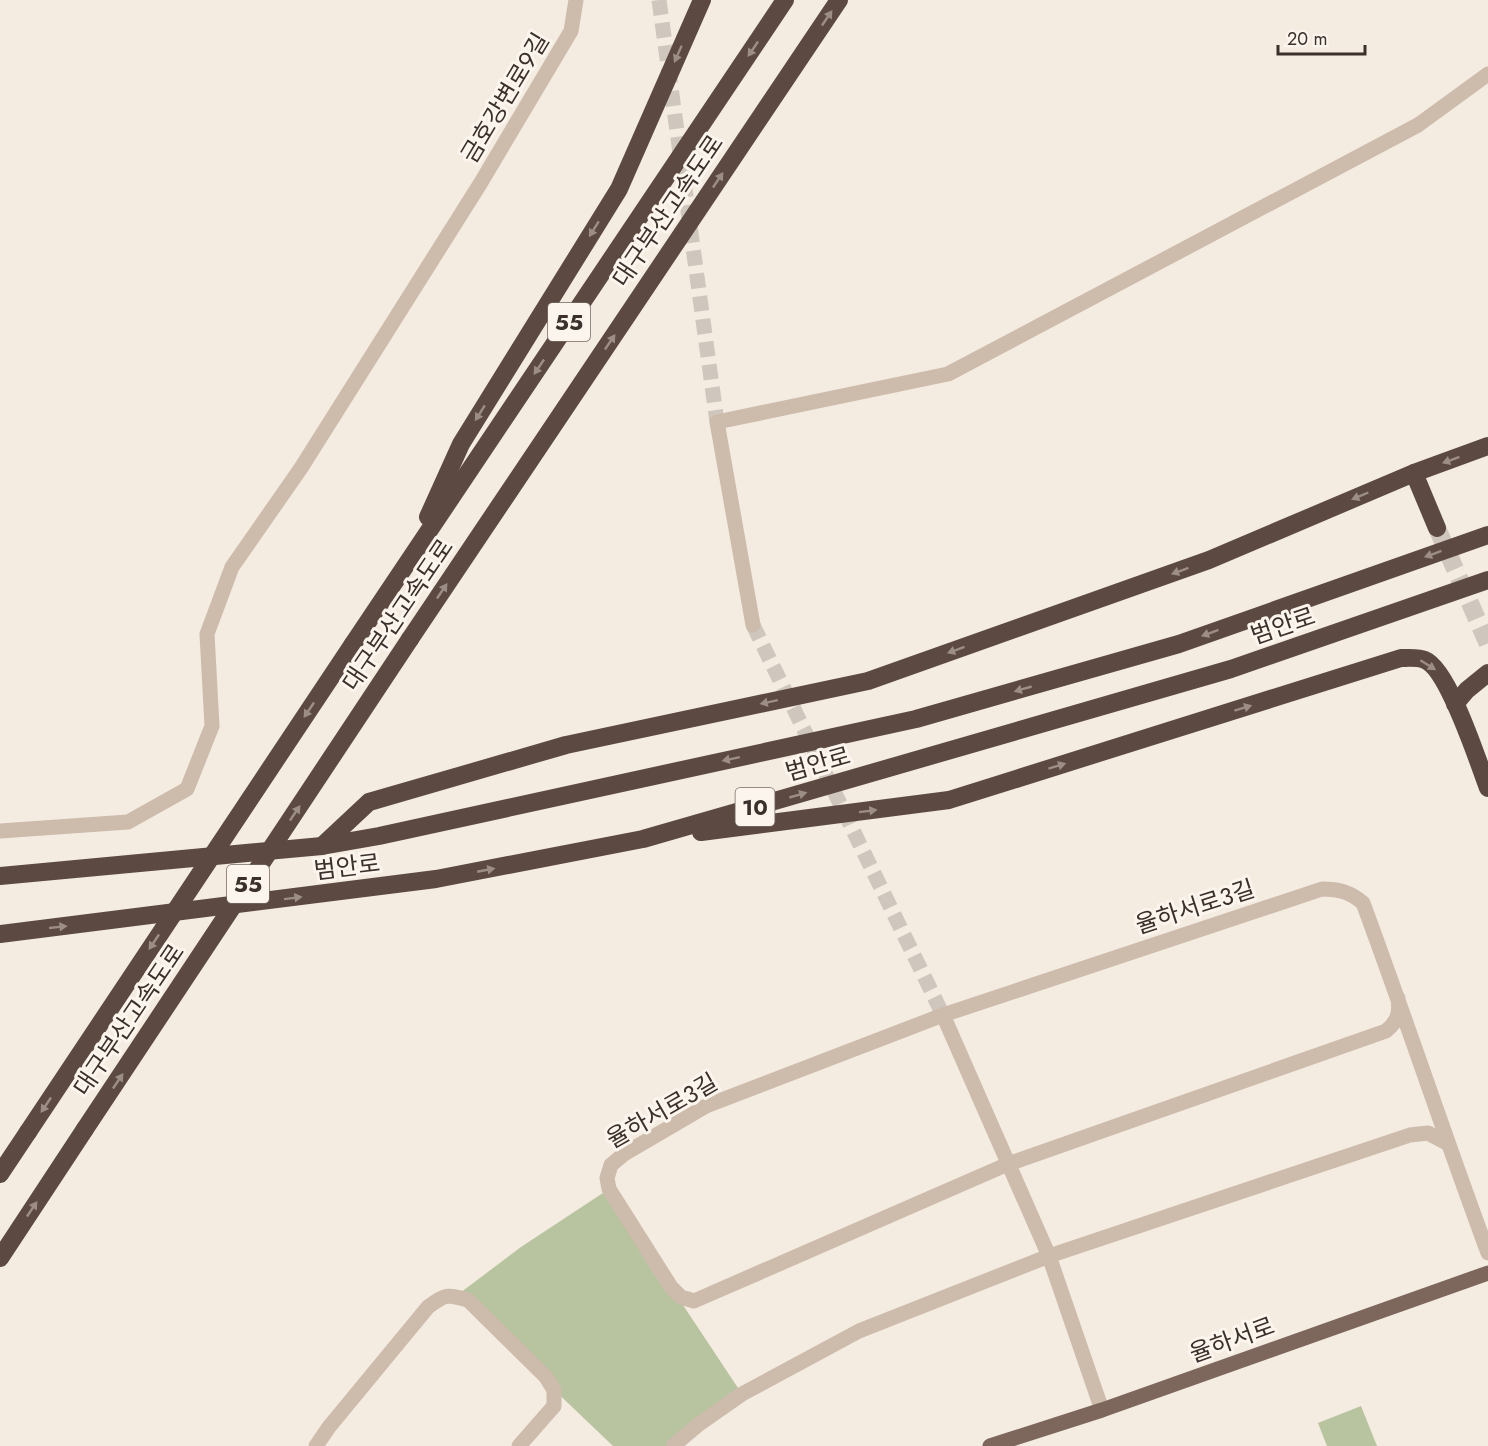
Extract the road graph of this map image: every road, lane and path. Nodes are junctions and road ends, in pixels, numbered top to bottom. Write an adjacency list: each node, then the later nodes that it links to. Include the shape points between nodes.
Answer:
1 (576, 0): 16 (street, 금호강변로9길, via 571,31 480,184 301,468 232,567 207,634 212,726 187,789 128,822)
2 (702, 0): 10 (highway, one-way to 10, via 619,189 461,444)
3 (785, 0): 10 (highway, 대구부산고속도로 / 55, one-way to 10)
4 (839, 0): 28 (highway, 대구부산고속도로 / 55, one-way to 4, bridge)
5 (1488, 74): 12 (street, via 1418,125 948,374 717,422)
6 (1488, 446): 7 (highway, one-way to 7)
7 (1414, 473): 8 (highway); 18 (highway, one-way to 18, via 1209,560 868,681 566,745 369,802)
8 (1437, 528)
9 (1488, 535): 18 (highway, 범안로 / 10, one-way to 18, via 1179,644 916,719)
10 (406, 565): 25 (highway, 대구부산고속도로 / 55, one-way to 25, bridge)
11 (1488, 580): 17 (highway, 범안로 / 10, one-way to 11, via 1231,669)
12 (753, 625)
13 (1488, 673): 14 (highway)
14 (1455, 704): 15 (highway); 17 (highway, one-way to 14, via 949,800 1401,658 1425,660 1439,672)
15 (1488, 788)
16 (0, 831)
17 (643, 839): 20 (highway, 범안로 / 10, one-way to 17, via 436,879)
18 (322, 846): 19 (highway, 범안로 / 10)
19 (0, 876)
20 (0, 934)
21 (1398, 998): 22 (street, 율하서로3길, via 1363,903 1352,894 1322,889); 23 (street, 율하서로3길); 24 (street, 율하서로3길, via 1400,1013 1386,1031)
22 (943, 1015): 24 (street); 24 (street, 율하서로3길, via 706,1106 611,1165 609,1189 671,1287 681,1298 694,1301)
23 (1447, 1143): 26 (street, 율하서로3길); 27 (street, via 1428,1133 1410,1135)
24 (1008, 1164): 27 (street)
25 (0, 1174)
26 (1488, 1253)
27 (1049, 1256): 30 (street); 33 (street, via 860,1331 742,1394)
28 (0, 1258)
29 (1488, 1273): 30 (main road, 율하서로)
30 (1102, 1410): 34 (main road, 율하서로)
31 (316, 1446): 32 (street, via 428,1307 442,1296 468,1300 546,1377 554,1390 554,1406)
32 (519, 1446)
33 (673, 1446)
34 (990, 1446)

